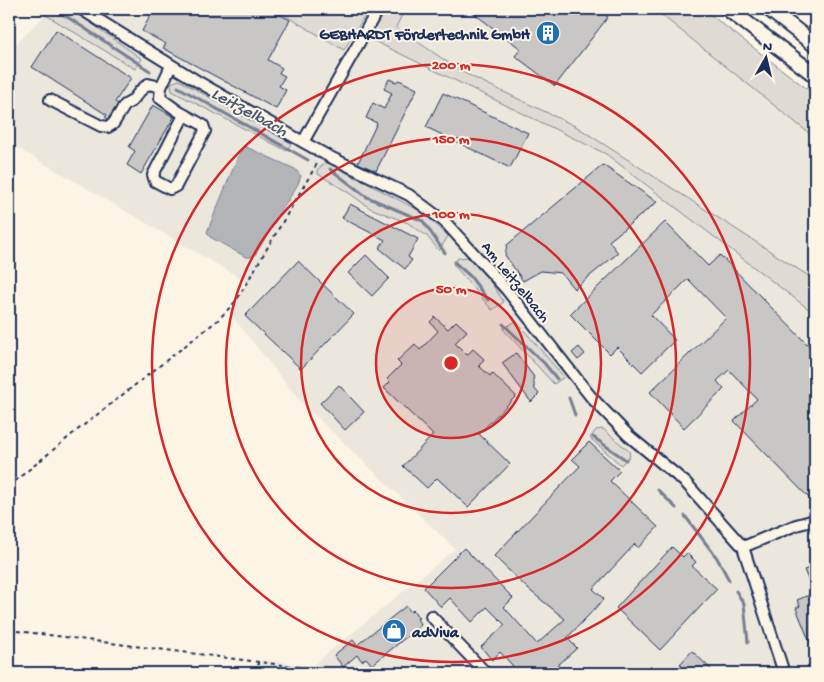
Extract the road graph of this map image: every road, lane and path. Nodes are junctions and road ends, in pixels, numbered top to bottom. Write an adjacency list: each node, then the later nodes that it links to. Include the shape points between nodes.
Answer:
1 (81, 9): 6 (street, Am Leitzelbach)
2 (378, 9): 11 (street)
3 (728, 9): 7 (highway)
4 (769, 9): 5 (highway)
5 (815, 45)
6 (172, 66): 8 (street); 11 (street, Am Leitzelbach)
7 (815, 75)
8 (161, 87): 9 (street, via 148,84 144,87 108,127); 10 (street, via 160,98)
9 (50, 100)
10 (184, 115): 10 (street, via 203,125 205,131 176,186 170,189 155,181 153,175)
11 (303, 142): 12 (street, Am Leitzelbach)
12 (323, 153): 13 (path, via 236,301 218,320); 15 (street, Am Leitzelbach, via 409,195 445,222 506,289 591,397 629,436 686,483)
13 (9, 486)
14 (815, 520): 15 (street)
15 (743, 547): 22 (street, Am Leitzelbach)
16 (431, 616): 21 (street)
17 (9, 630): 18 (path)
18 (258, 662): 19 (path); 20 (path)
19 (314, 669)
20 (258, 673)
21 (486, 673)
22 (784, 673)

